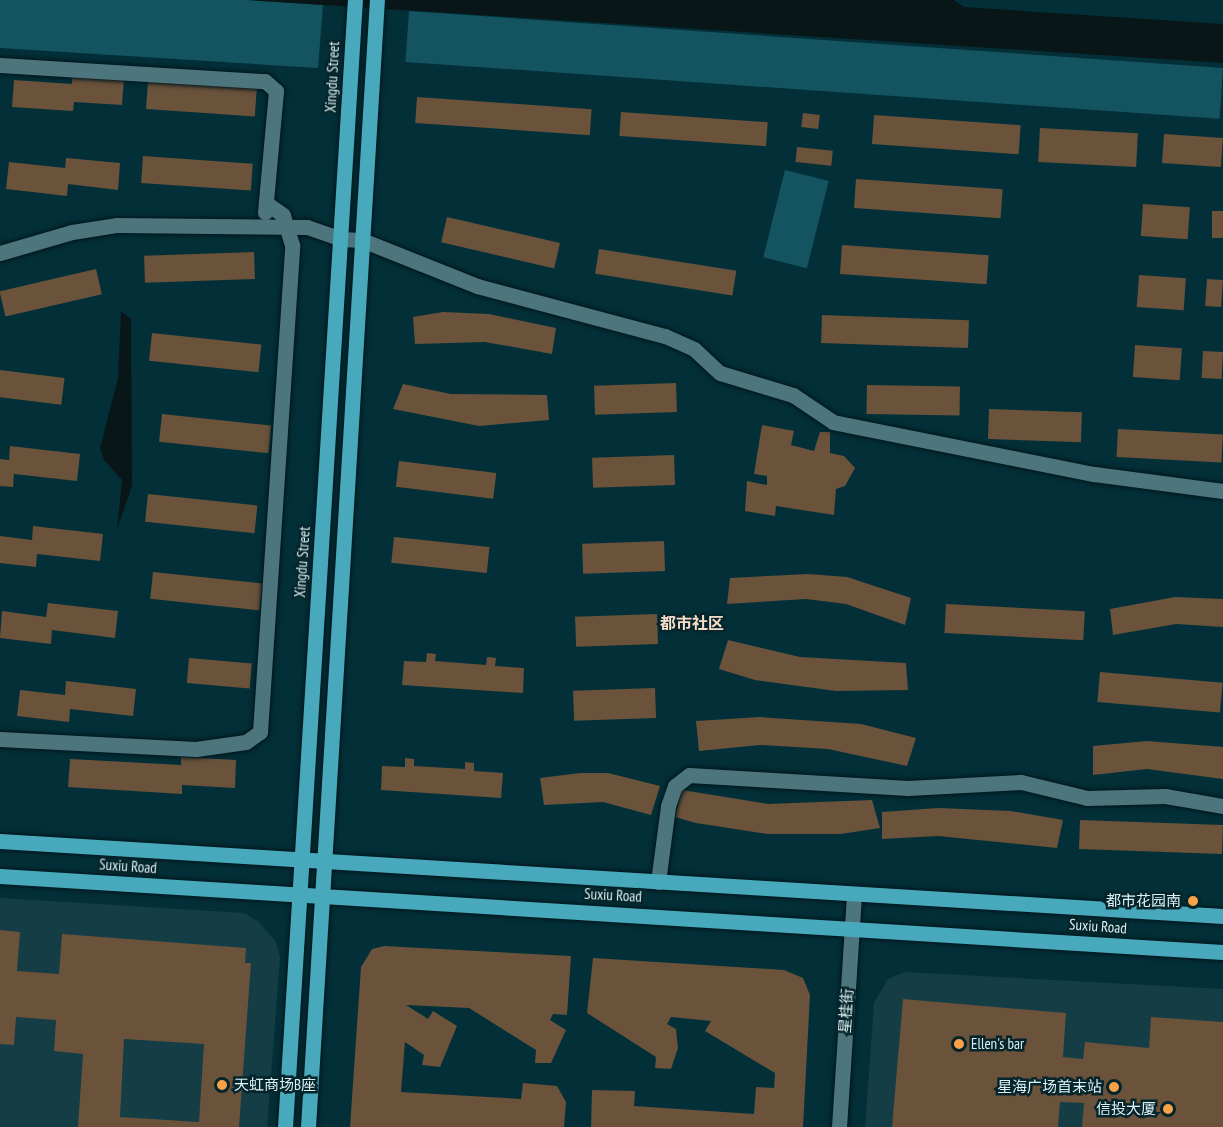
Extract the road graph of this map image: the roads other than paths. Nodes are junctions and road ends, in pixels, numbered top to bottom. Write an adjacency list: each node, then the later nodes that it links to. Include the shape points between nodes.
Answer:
1 (354, 7): 7 (main road, Xingdu Street)
2 (377, 7): 8 (main road)
3 (0, 65): 4 (street, via 265,81 276,92)
4 (266, 203): 5 (street); 6 (street, via 283,215)
5 (264, 225): 6 (street); 9 (street, via 92,227)
6 (288, 226): 7 (street); 11 (street, via 292,245 288,332 263,719 258,736 233,745 196,749)
7 (341, 239): 8 (street); 14 (main road, Xingdu Street)
8 (362, 240): 10 (street, via 477,286 665,336 694,349 725,376 793,395 833,422 1094,474); 15 (main road)
9 (0, 253)
10 (1223, 490)
11 (0, 739)
12 (1223, 806): 17 (street, via 1166,796 1087,798 1040,783 1006,781 908,788 689,775 675,786 668,807)
13 (0, 841): 14 (main road, Suxiu Road)
14 (301, 860): 15 (main road, Suxiu Road); 18 (main road, Xingdu Street)
15 (323, 861): 17 (main road, Suxiu Road); 20 (main road)
16 (0, 876): 18 (main road, Suxiu Road)
17 (658, 882): 19 (main road, Suxiu Road)
18 (299, 895): 20 (main road, Suxiu Road); 24 (main road, Xingdu Street)
19 (854, 895): 21 (main road, Suxiu Road); 22 (street, 星桂街)
20 (321, 896): 22 (main road, Suxiu Road); 25 (main road)
21 (1223, 916)
22 (852, 927): 23 (main road, Suxiu Road); 26 (street, 星桂街)
23 (1223, 952)
24 (285, 1127)
25 (308, 1127)
26 (839, 1127)

